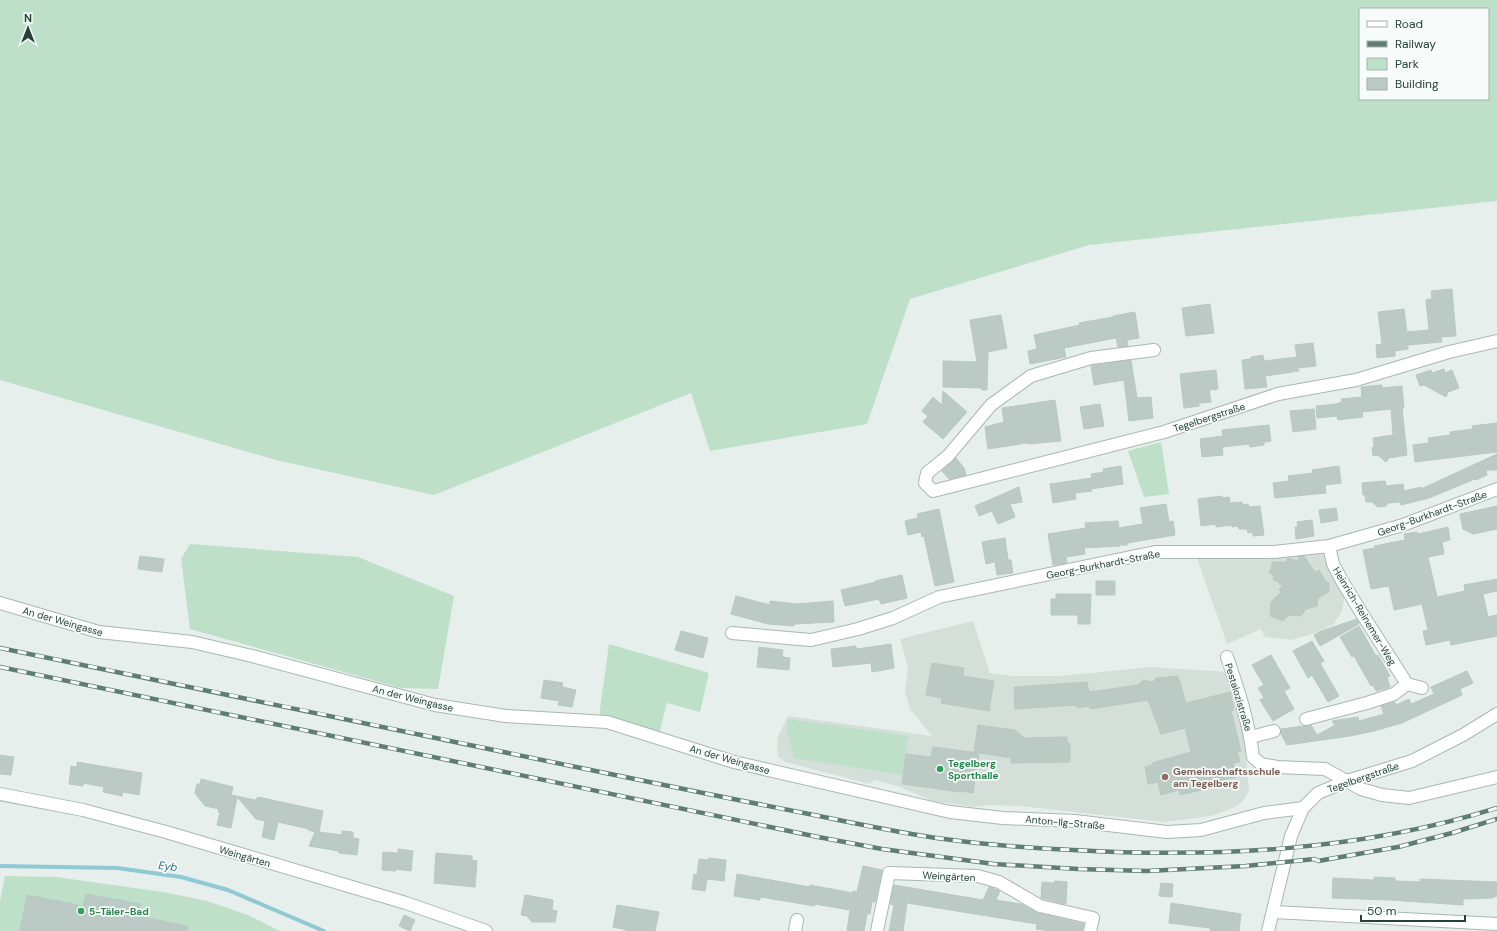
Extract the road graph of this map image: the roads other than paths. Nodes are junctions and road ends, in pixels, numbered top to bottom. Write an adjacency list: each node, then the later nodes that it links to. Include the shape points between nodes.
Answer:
1 (1497, 341): 2 (street, Tegelbergstraße, via 1449,352 1356,380 1278,394 1164,432 988,478 934,491 925,483 927,473 948,456 991,405 1031,376 1091,358)
2 (1154, 350)
3 (1497, 489): 4 (street, Georg-Burkhardt-Straße, via 1403,525)
4 (1329, 546): 6 (street, Georg-Burkhardt-Straße, via 1274,552 1155,552 939,597 893,618 811,640); 8 (street, Heinrich-Reinemer-Weg, via 1333,564 1342,582)
5 (0, 603): 16 (street, An der Weingasse, via 99,632 199,643 435,705 506,716 607,722 734,762)
6 (732, 633)
7 (1227, 657): 13 (street, Pestalozistraße)
8 (1407, 684): 9 (street); 11 (street, via 1394,694)
9 (1422, 688)
10 (1497, 714): 15 (street, Tegelbergstraße, via 1412,761)
11 (1306, 719)
12 (1274, 731): 13 (street, Pestalozistraße)
13 (1250, 737): 15 (street, Pestalozistraße, via 1253,757 1261,764 1324,769)
14 (1497, 777): 15 (street, Pestalozistraße, via 1409,798 1382,795 1361,789)
15 (1347, 781): 18 (street, Tegelbergstraße, via 1318,792)
16 (828, 785): 18 (street, Anton-Ilg-Straße, via 950,812 1003,818 1075,821 1167,832 1202,830 1264,813)
17 (0, 794): 21 (street, Weingärten, via 83,810 166,832 406,903)
18 (1303, 808): 19 (street, Tegelbergstraße, via 1291,836)
19 (1274, 912): 20 (street); 24 (street, Tegelbergstraße)
20 (1497, 926): 25 (street)
21 (486, 931)
22 (877, 931): 23 (street, Weingärten, via 889,873 978,876 999,882 1040,906 1093,918)
23 (1090, 931)
24 (1268, 931)
25 (1496, 931)

